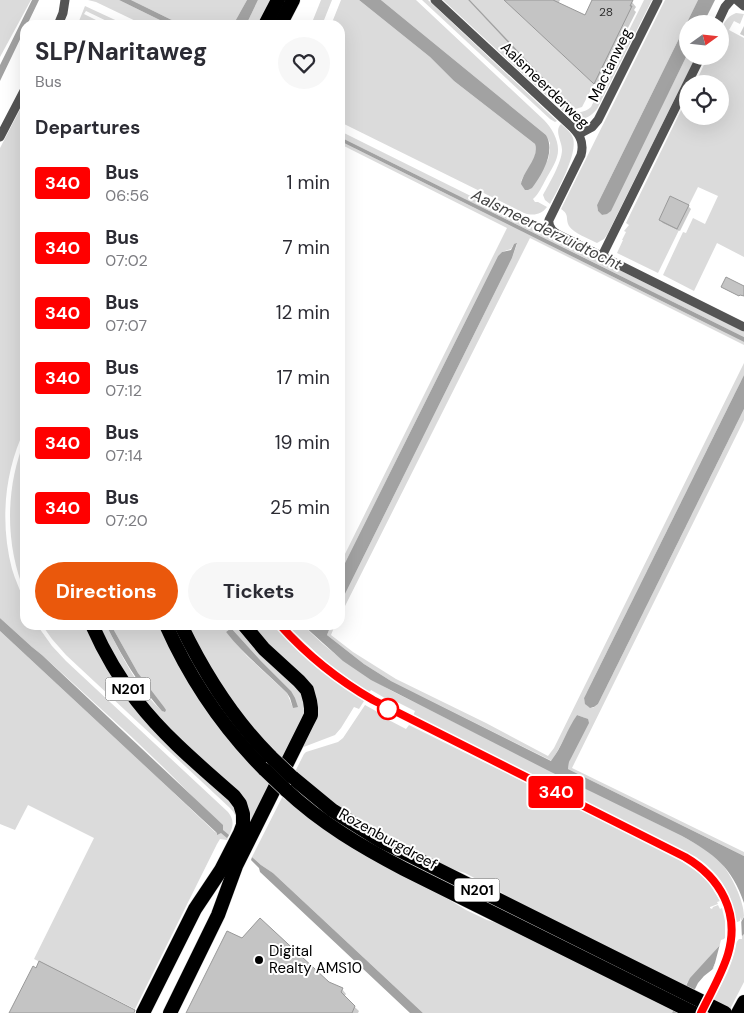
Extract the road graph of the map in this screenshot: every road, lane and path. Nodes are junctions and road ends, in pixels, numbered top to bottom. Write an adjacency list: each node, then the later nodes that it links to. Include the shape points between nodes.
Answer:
1 (278, 0): 11 (highway)
2 (293, 0): 12 (highway)
3 (435, 0): 15 (street, Aalsmeerderweg)
4 (658, 0): 15 (street, Mactanweg, via 598,120)
5 (731, 0): 9 (street)
6 (737, 0): 8 (street)
7 (65, 1): 10 (street)
8 (744, 6)
9 (721, 15)
10 (60, 20)
11 (268, 20)
12 (283, 20)
13 (697, 65): 17 (street)
14 (20, 99): 16 (street)
15 (579, 134): 17 (street, Aalsmeerderweg, via 581,155 549,218 549,224 557,234)
16 (0, 137)
17 (602, 256): 18 (street, Aalsmeerderweg)
18 (744, 327)
19 (94, 630): 26 (highway, N201, via 110,661 137,701 168,736 234,796 244,814 243,825 221,870 195,909)
20 (168, 630): 23 (highway, Rozenburgdreef / N201, bridge, via 188,669 234,736 265,770)
21 (183, 630): 23 (highway, Rozenburgdreef / N201, bridge, via 223,698 272,757)
22 (248, 630): 27 (highway, via 307,690 311,715 236,866 218,915)
23 (289, 784): 24 (highway, Rozenburgdreef / N201, via 326,822 365,848)
24 (668, 992): 28 (highway, N201); 29 (highway, N201)
25 (744, 1002): 30 (highway)
26 (143, 1013)
27 (170, 1013)
28 (694, 1013)
29 (725, 1013)
30 (738, 1013)

